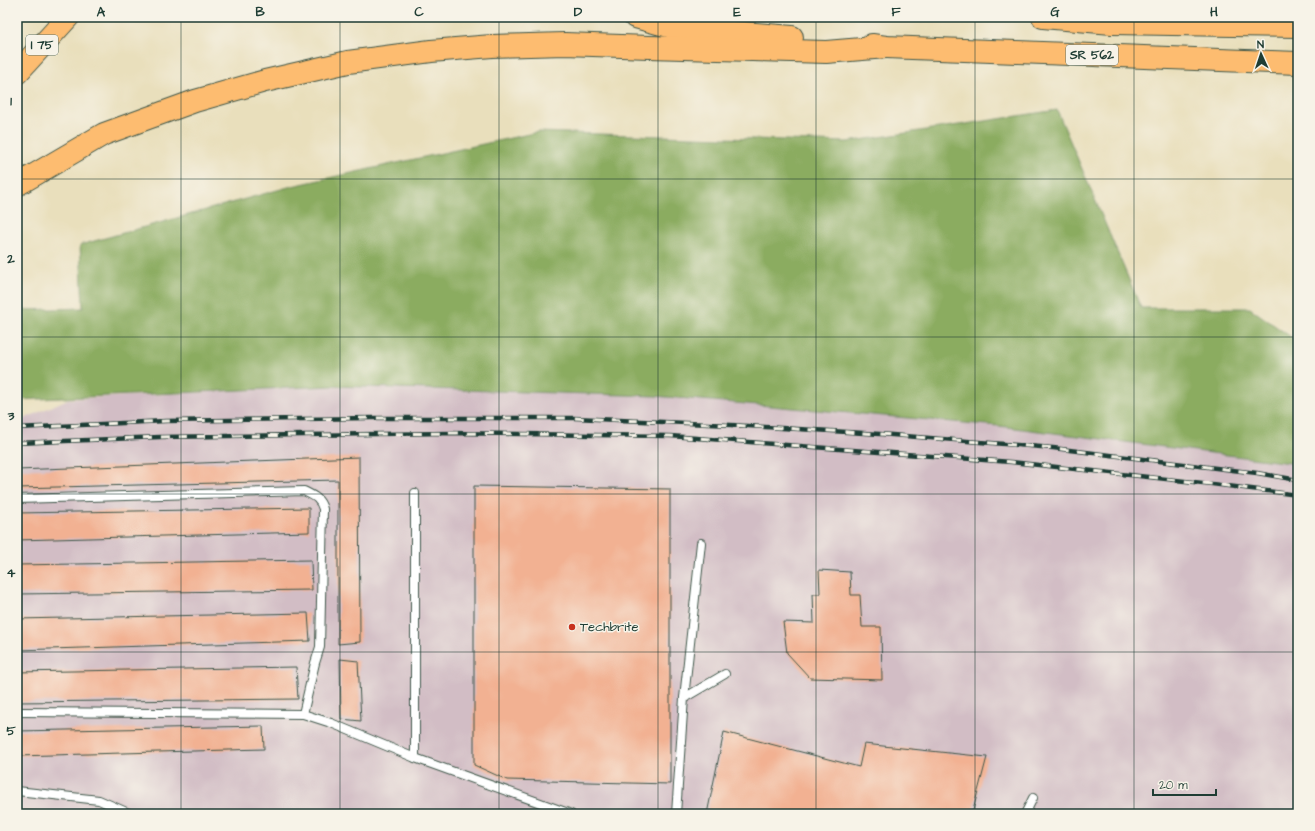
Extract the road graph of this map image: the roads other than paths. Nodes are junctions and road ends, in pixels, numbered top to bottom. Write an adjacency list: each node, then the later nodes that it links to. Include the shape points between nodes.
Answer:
1 (68, 17): 9 (highway, I 75)
2 (635, 17): 7 (highway, via 672,27 827,38)
3 (1043, 17): 5 (highway, via 1112,23)
4 (1200, 17): 5 (highway)
5 (1268, 24): 6 (highway)
6 (1298, 26)
7 (886, 47): 8 (highway, SR 562); 10 (highway, via 826,52 557,44 432,51 348,62 265,80 195,101 104,134)
8 (1298, 63)
9 (17, 73)
10 (17, 185)
11 (415, 493): 18 (lane)
12 (17, 499): 17 (lane, via 304,491 314,496 320,501 323,509 320,646)
13 (701, 543): 15 (lane)
14 (725, 674): 15 (lane)
15 (684, 698): 23 (lane)
16 (17, 712): 17 (lane)
17 (303, 714): 18 (lane)
18 (415, 758): 22 (lane)
19 (17, 791): 21 (lane, via 99,800)
20 (1033, 798): 24 (lane)
21 (132, 814)
22 (572, 814)
23 (676, 814)
24 (1025, 814)

